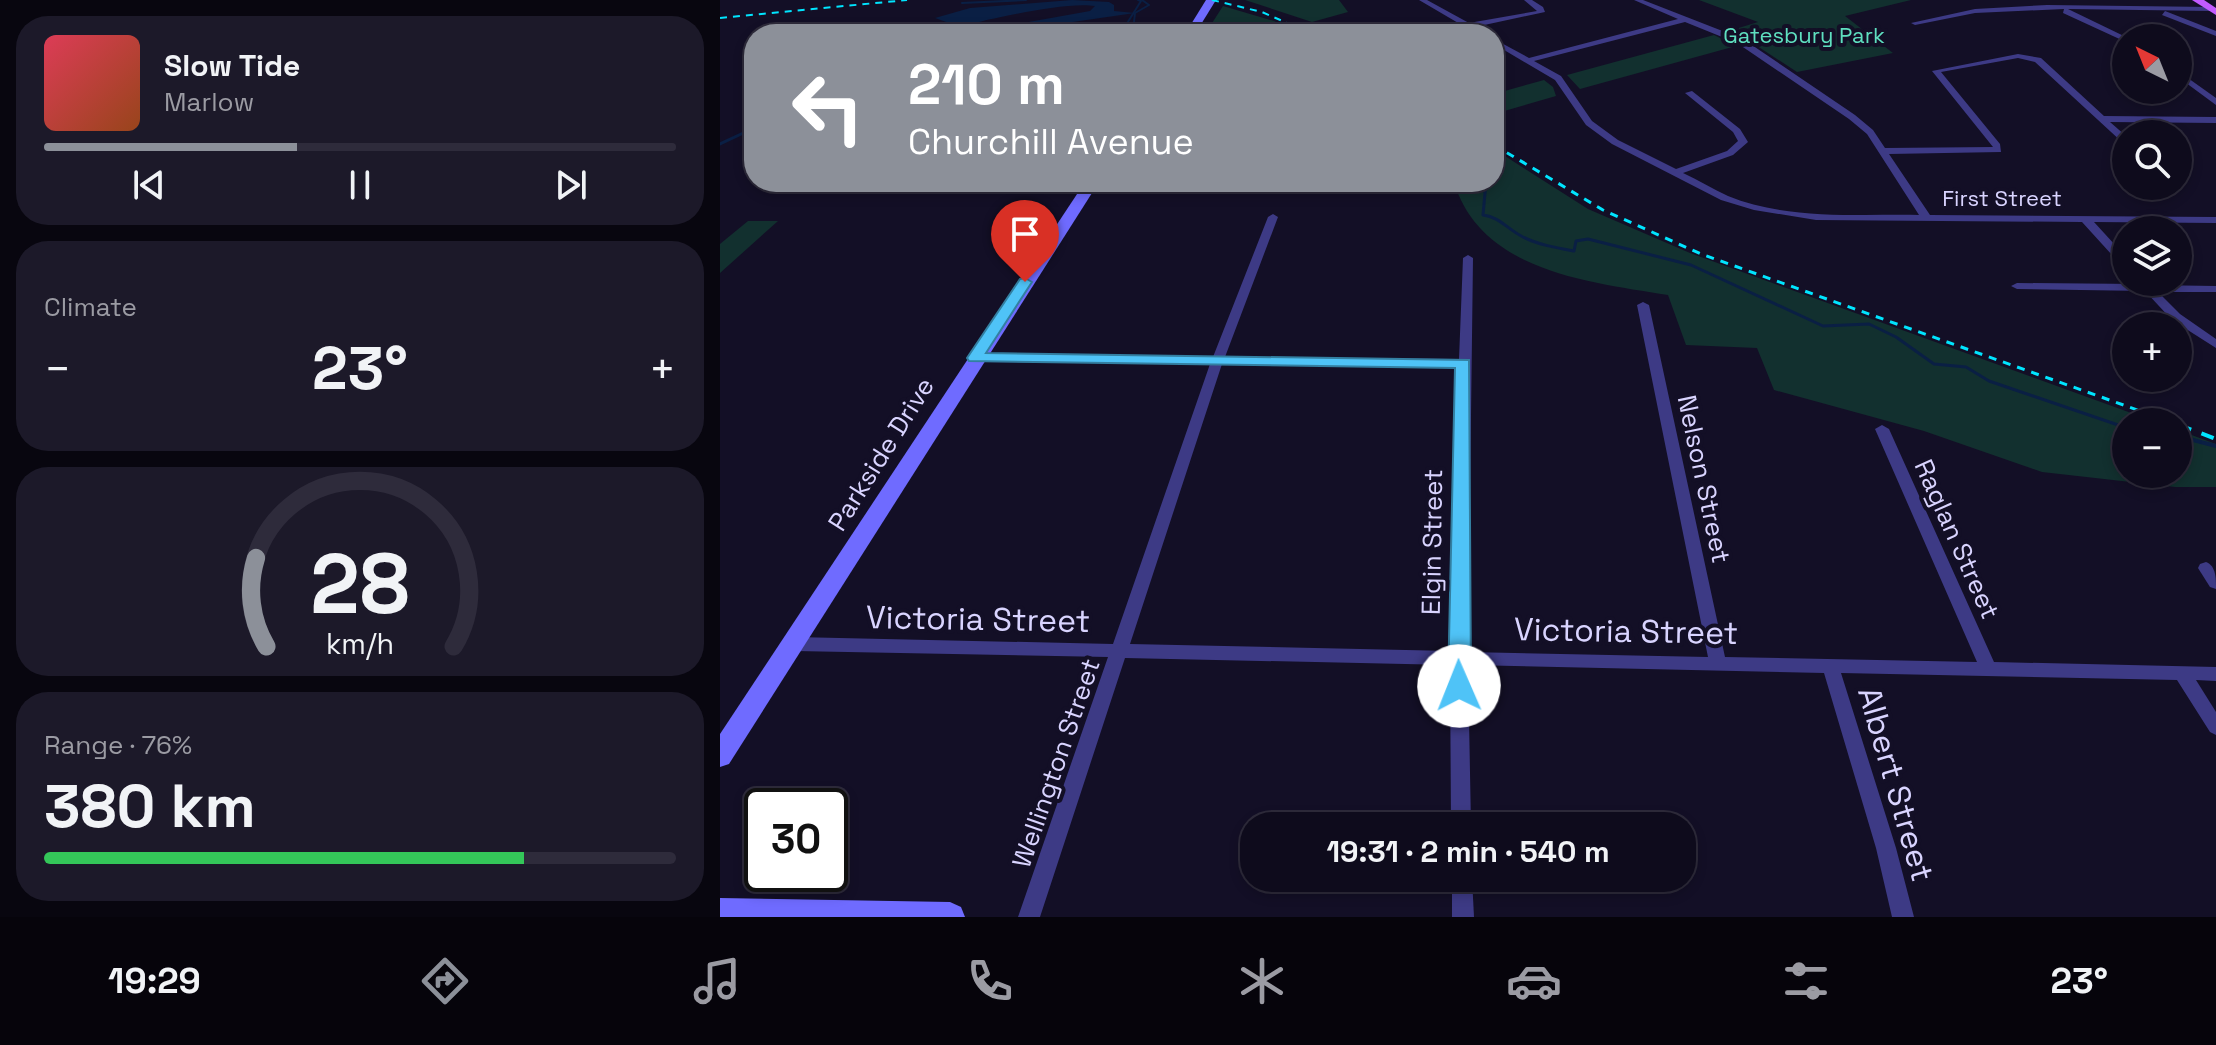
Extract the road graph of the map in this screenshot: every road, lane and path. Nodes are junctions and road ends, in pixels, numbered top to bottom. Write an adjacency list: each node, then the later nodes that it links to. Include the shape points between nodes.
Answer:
1 (1211, 0): 11 (main road)
2 (1422, 0): 12 (street)
3 (1527, 0): 13 (street, via 1541,12)
4 (1637, 0): 9 (street)
5 (2049, 0): 7 (street)
6 (2211, 5): 8 (street)
7 (2061, 8): 8 (street); 10 (street, via 1975,11); 14 (street)
8 (2154, 8): 15 (street)
9 (1686, 19): 17 (street); 24 (street, via 1740,41 1852,117)
10 (1915, 23)
11 (1196, 24)
12 (1464, 24)
13 (1478, 24)
14 (2112, 33)
15 (2216, 34)
16 (1504, 46): 17 (street, First Street)
17 (1529, 60): 25 (street, First Street, via 1562,82 1603,134)
18 (2192, 84): 20 (street)
19 (1689, 93): 25 (street, via 1737,131 1743,142 1730,153)
20 (2216, 102)
21 (2103, 119): 22 (street); 23 (street); 24 (street, via 2041,62 2018,56 1936,71 1998,150)
22 (2216, 120)
23 (2112, 128)
24 (1883, 151): 28 (street)
25 (1674, 173): 28 (street, First Street, via 1735,202 1787,214)
26 (1085, 192): 40 (main road, Parkside Drive)
27 (1273, 217): 41 (street, Wellington Street)
28 (1926, 217): 29 (street, First Street)
29 (2085, 219): 30 (street, First Street); 31 (street)
30 (2216, 220)
31 (2112, 249)
32 (1468, 258): 42 (street, Elgin Street)
33 (2112, 285): 34 (street)
34 (2017, 286)
35 (2192, 288): 36 (street)
36 (2216, 289)
37 (2156, 296): 39 (street)
38 (1643, 305): 49 (street, Nelson Street)
39 (2216, 344)
40 (975, 358): 41 (street); 46 (main road, Parkside Drive)
41 (1218, 359): 42 (street); 47 (street, Wellington Street)
42 (1463, 363): 48 (street, Elgin Street)
43 (1882, 429): 51 (street, Raglan Street)
44 (2206, 568): 45 (street)
45 (2216, 583)
46 (795, 644): 47 (street, Victoria Street); 55 (main road, Parkside Drive)
47 (1118, 651): 48 (street, Victoria Street); 60 (street, Wellington Street)
48 (1459, 658): 49 (street, Victoria Street); 56 (street, Elgin Street)
49 (1718, 663): 50 (street, Victoria Street)
50 (1831, 668): 51 (street, Victoria Street); 62 (street, Albert Street)
51 (1988, 668): 52 (street, Victoria Street)
52 (2182, 674): 53 (street, Victoria Street); 54 (street)
53 (2216, 674)
54 (2216, 727)
55 (720, 756)
56 (1461, 812)
57 (1462, 892): 61 (street)
58 (720, 912): 59 (main road)
59 (950, 917)
60 (1029, 917)
61 (1463, 917)
62 (1903, 917)

